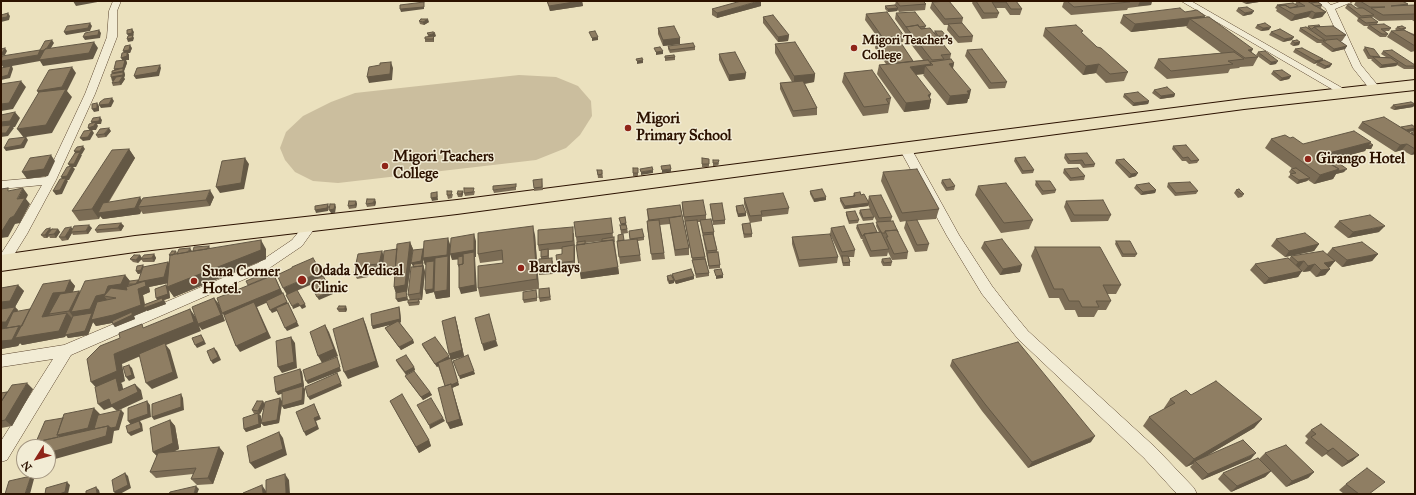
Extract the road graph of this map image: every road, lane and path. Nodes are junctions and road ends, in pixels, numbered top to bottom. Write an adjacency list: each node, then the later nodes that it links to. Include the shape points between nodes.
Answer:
1 (117, 1): 10 (street, via 108,50)
2 (1185, 1): 8 (street)
3 (1321, 1): 5 (street)
4 (1350, 1): 5 (street)
5 (1330, 8): 7 (street, via 1356,66)
6 (1412, 88): 7 (highway)
7 (1376, 90): 8 (highway)
8 (1346, 93): 9 (highway)
9 (905, 148): 12 (highway, via 457,207); 17 (street, via 953,236 1004,312 1024,335 1150,453)
10 (50, 180): 11 (street); 13 (street, via 22,234)
11 (1, 185)
12 (313, 222): 13 (highway); 14 (street, via 297,243 263,266)
13 (2, 263)
14 (66, 351): 15 (street); 16 (street)
15 (1, 361)
16 (1, 455)
17 (1188, 494)

